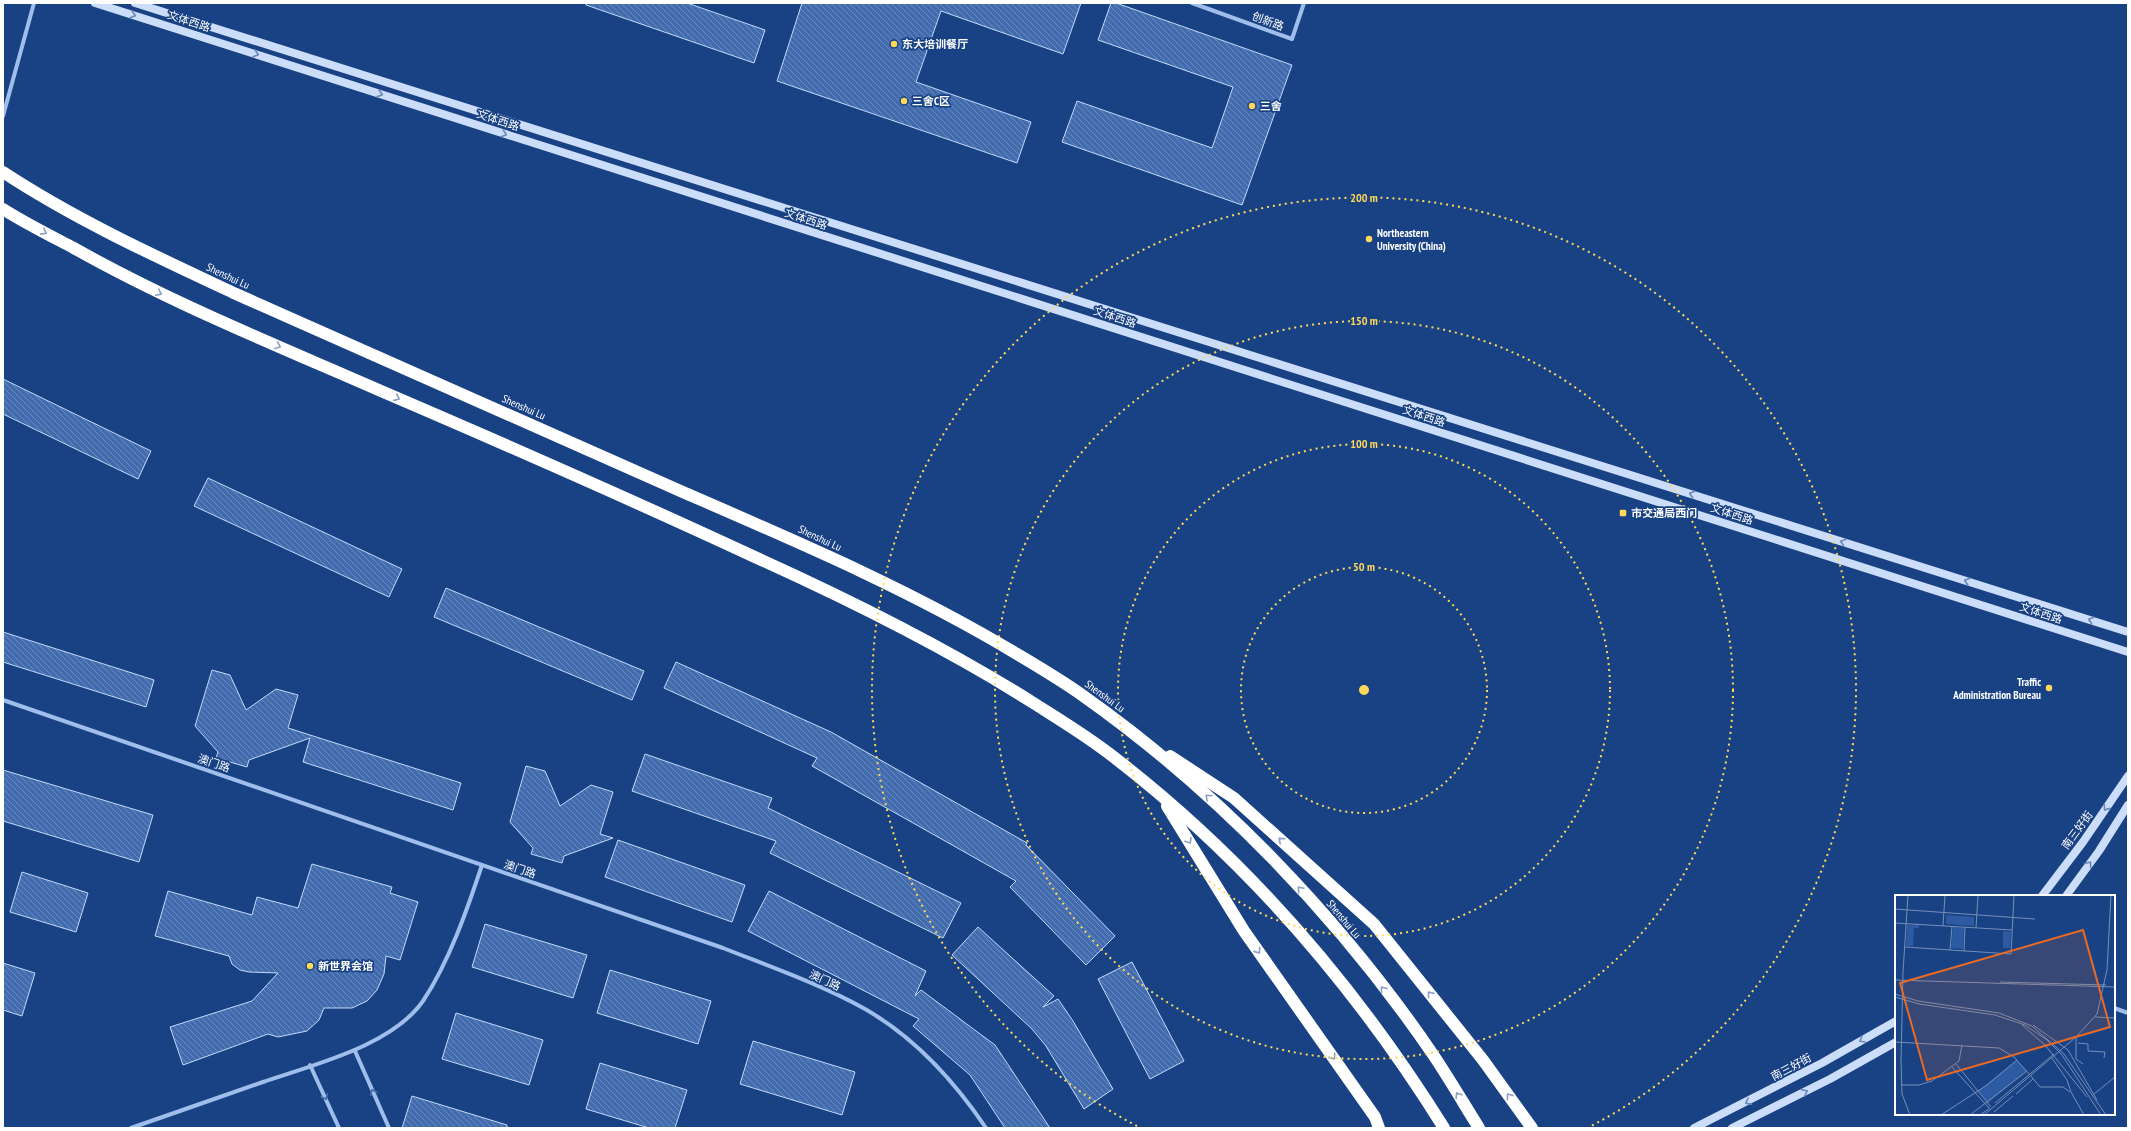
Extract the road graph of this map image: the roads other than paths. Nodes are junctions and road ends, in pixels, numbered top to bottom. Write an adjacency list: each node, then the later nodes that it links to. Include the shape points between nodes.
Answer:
1 (34, 3): 6 (street)
2 (95, 3): 10 (street, 文体西路, one-way to 10)
3 (135, 3): 9 (street, 文体西路, one-way to 3)
4 (1192, 3): 5 (street, 创新路, via 1292,39)
5 (1304, 3)
6 (3, 116)
7 (3, 172): 12 (highway, Shenshui Lu, via 145,251 236,294 791,539 922,601 981,632 1047,672 1080,693)
8 (6, 211): 14 (highway, one-way to 14, via 140,284 199,312 674,520 869,611 985,673 1040,707 1115,757)
9 (2128, 632)
10 (2127, 653)
11 (3, 700): 16 (street, 澳门路)
12 (1127, 729): 31 (highway, Shenshui Lu, one-way to 12, via 1434,1056 1384,989 1290,877 1198,788); 32 (highway, one-way to 12, via 1483,1060 1374,924 1234,798)
13 (2128, 776): 17 (street, 南三好街, one-way to 17)
14 (1161, 796): 29 (highway, one-way to 29, via 1244,931 1375,1117); 30 (highway, via 1214,842 1297,928 1381,1033)
15 (2128, 805): 18 (street, one-way to 15)
16 (482, 865): 23 (street, via 463,922 422,1002 400,1024); 28 (street, 澳门路, via 723,948 815,984 866,1010 915,1045 969,1103)
17 (2043, 895)
18 (2067, 895)
19 (2115, 1008): 20 (street)
20 (2128, 1013)
21 (1895, 1022): 33 (street, 南三好街, one-way to 33, via 1822,1063)
22 (1895, 1043): 34 (street, one-way to 22)
23 (355, 1051): 24 (street); 27 (street, one-way to 23)
24 (310, 1065): 25 (street); 26 (street, one-way to 26)
25 (131, 1128)
26 (339, 1128)
27 (389, 1128)
28 (986, 1128)
29 (1379, 1128)
30 (1444, 1128)
31 (1479, 1128)
32 (1532, 1128)
33 (1694, 1128)
34 (1734, 1128)

